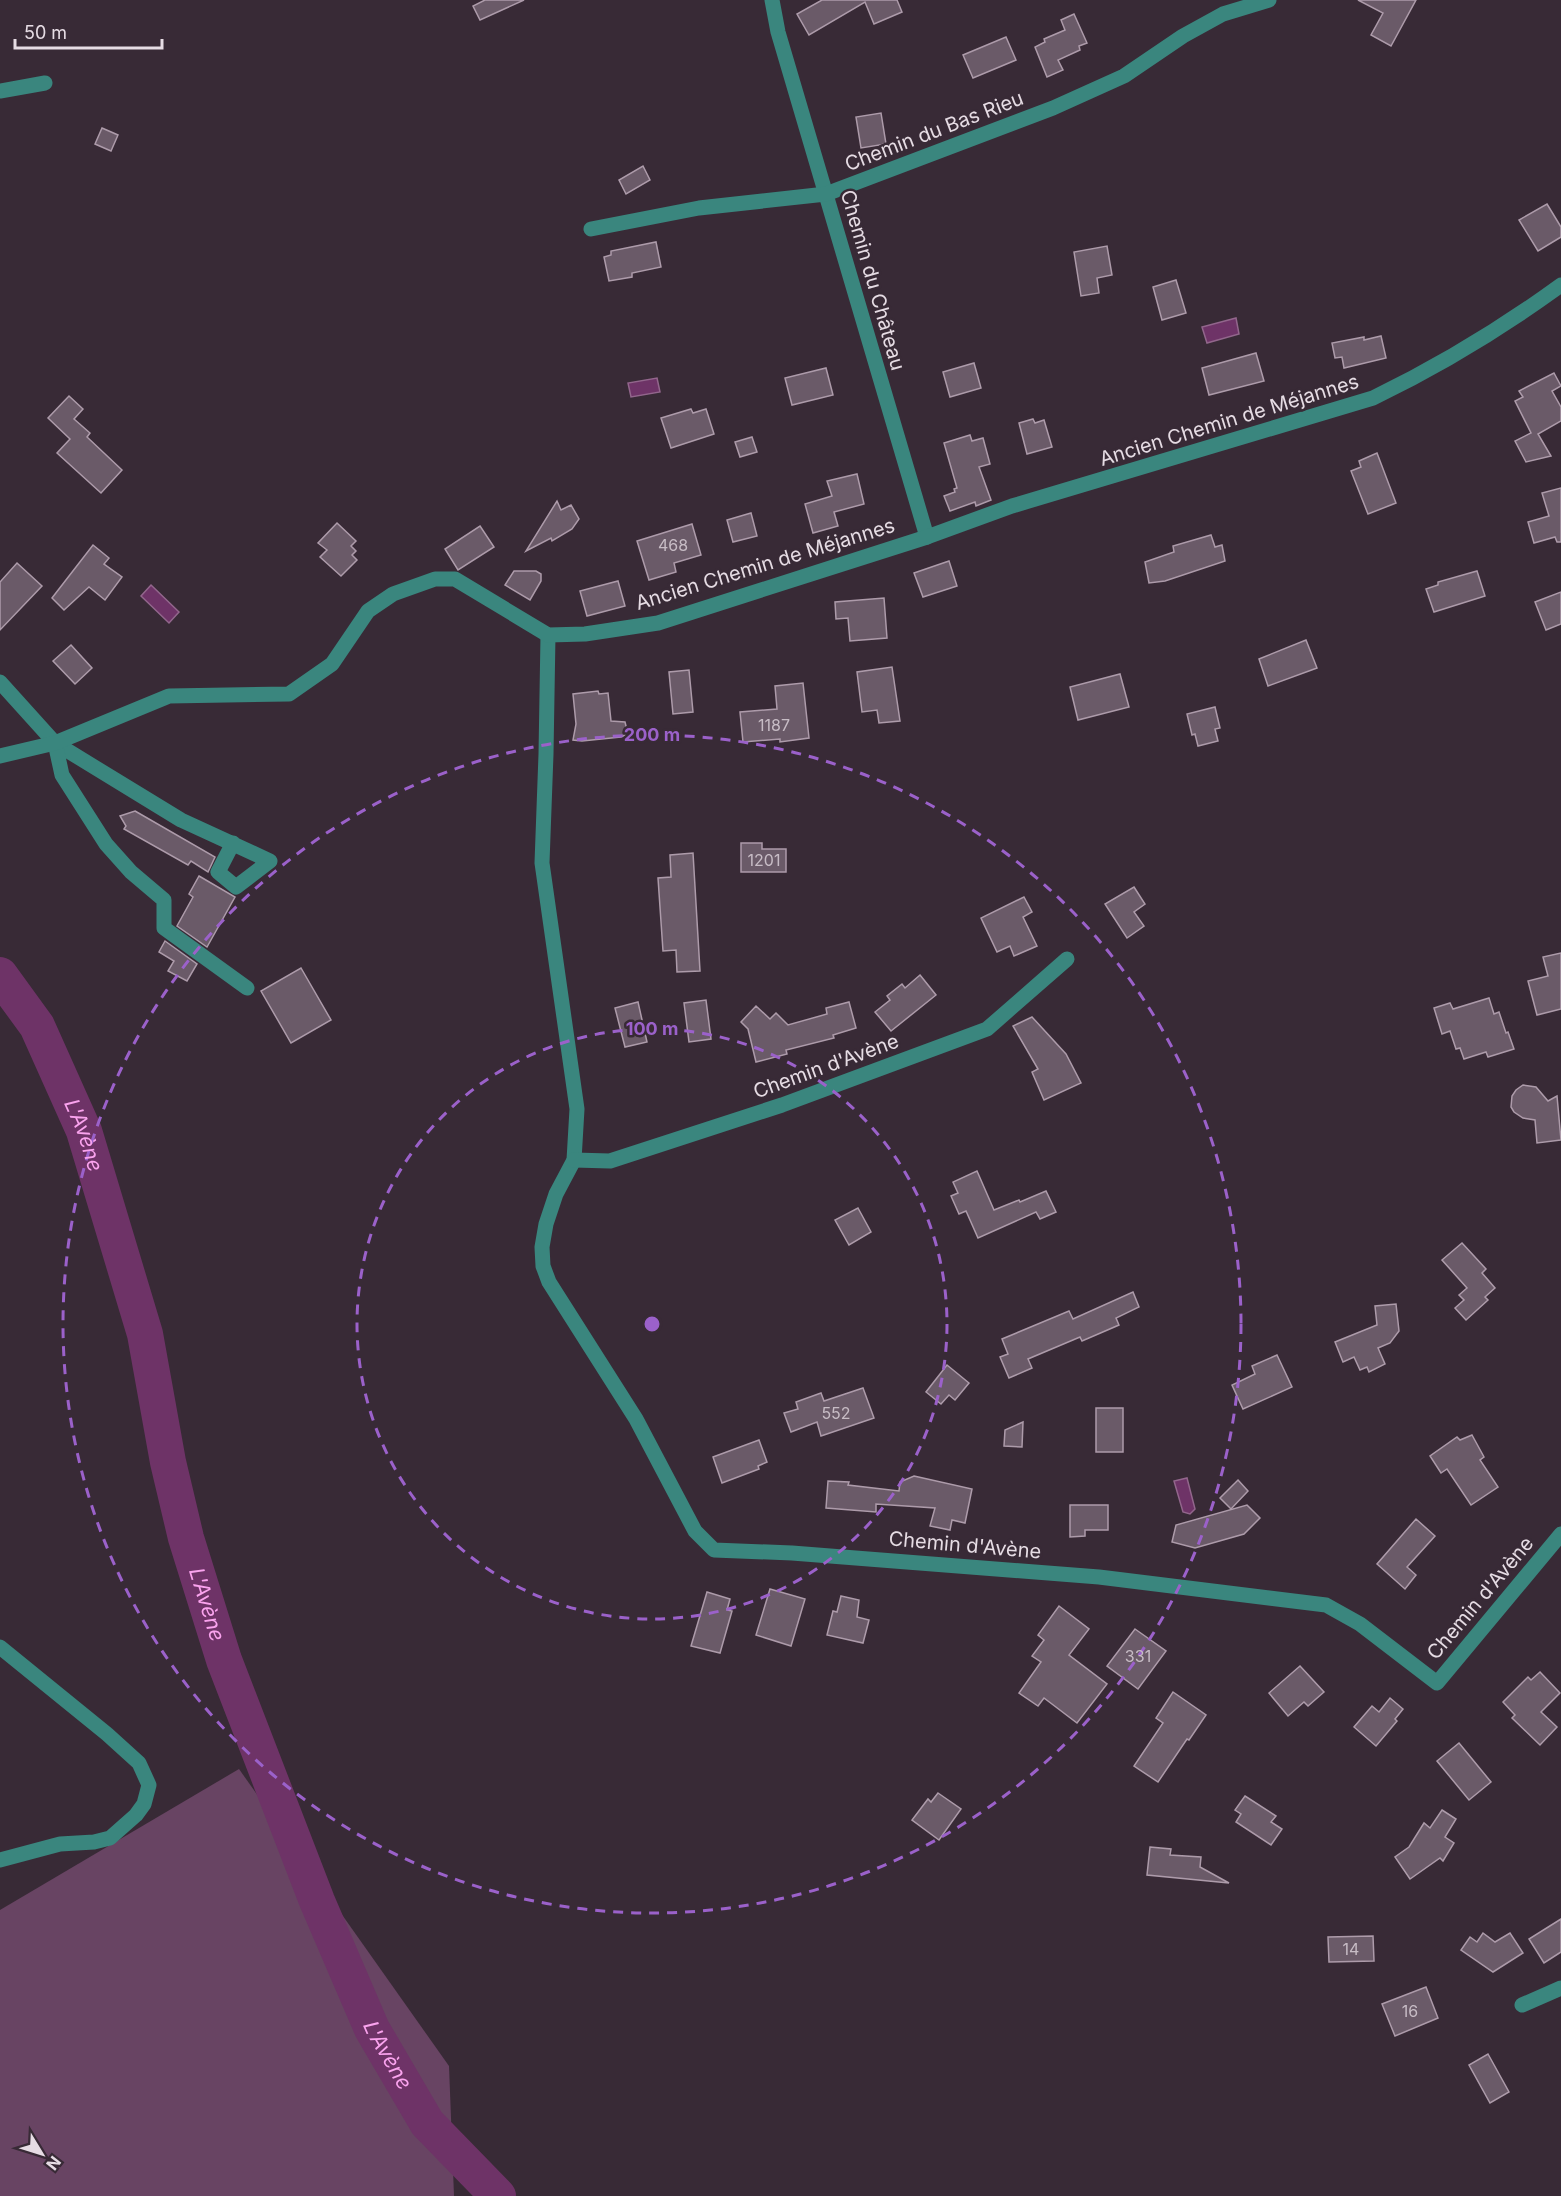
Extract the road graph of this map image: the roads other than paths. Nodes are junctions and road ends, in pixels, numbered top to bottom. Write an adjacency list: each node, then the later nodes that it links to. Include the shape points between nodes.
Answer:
1 (772, 0): 5 (street, Chemin du Château)
2 (1269, 0): 5 (street, Chemin du Bas Rieu, via 1223,14 1124,76 1053,108)
3 (45, 82): 4 (street)
4 (0, 91)
5 (826, 194): 6 (street, Chemin du Bas Rieu, via 699,207); 8 (street, Chemin du Château)
6 (591, 229)
7 (1561, 285): 8 (street, Ancien Chemin de Méjannes, via 1422,374 1373,398 1012,506)
8 (927, 537): 9 (street, Ancien Chemin de Méjannes, via 658,623 585,634)
9 (548, 635): 11 (street, via 455,579 435,579 393,594 368,611 332,664 289,694 169,696); 16 (street, Chemin d'Avène, via 542,863 577,1109)
10 (0, 682): 11 (street)
11 (55, 743): 12 (street); 13 (street, via 181,820); 15 (street, via 62,775 106,844 130,872 164,900 164,928)
12 (0, 756)
13 (233, 843)
14 (1068, 958): 16 (street, Chemin d'Avène, via 987,1029 782,1105 610,1161)
15 (248, 988)
16 (574, 1160): 17 (street, Chemin d'Avène, via 546,1224 543,1266 549,1282 636,1419 695,1531 714,1550 1099,1577 1326,1605 1360,1624 1437,1683)
17 (1561, 1534)
18 (0, 1647): 19 (street, via 139,1763 149,1785 136,1815 110,1838 60,1844)
19 (0, 1860)
20 (1561, 1988): 21 (street)
21 (1522, 2005)

